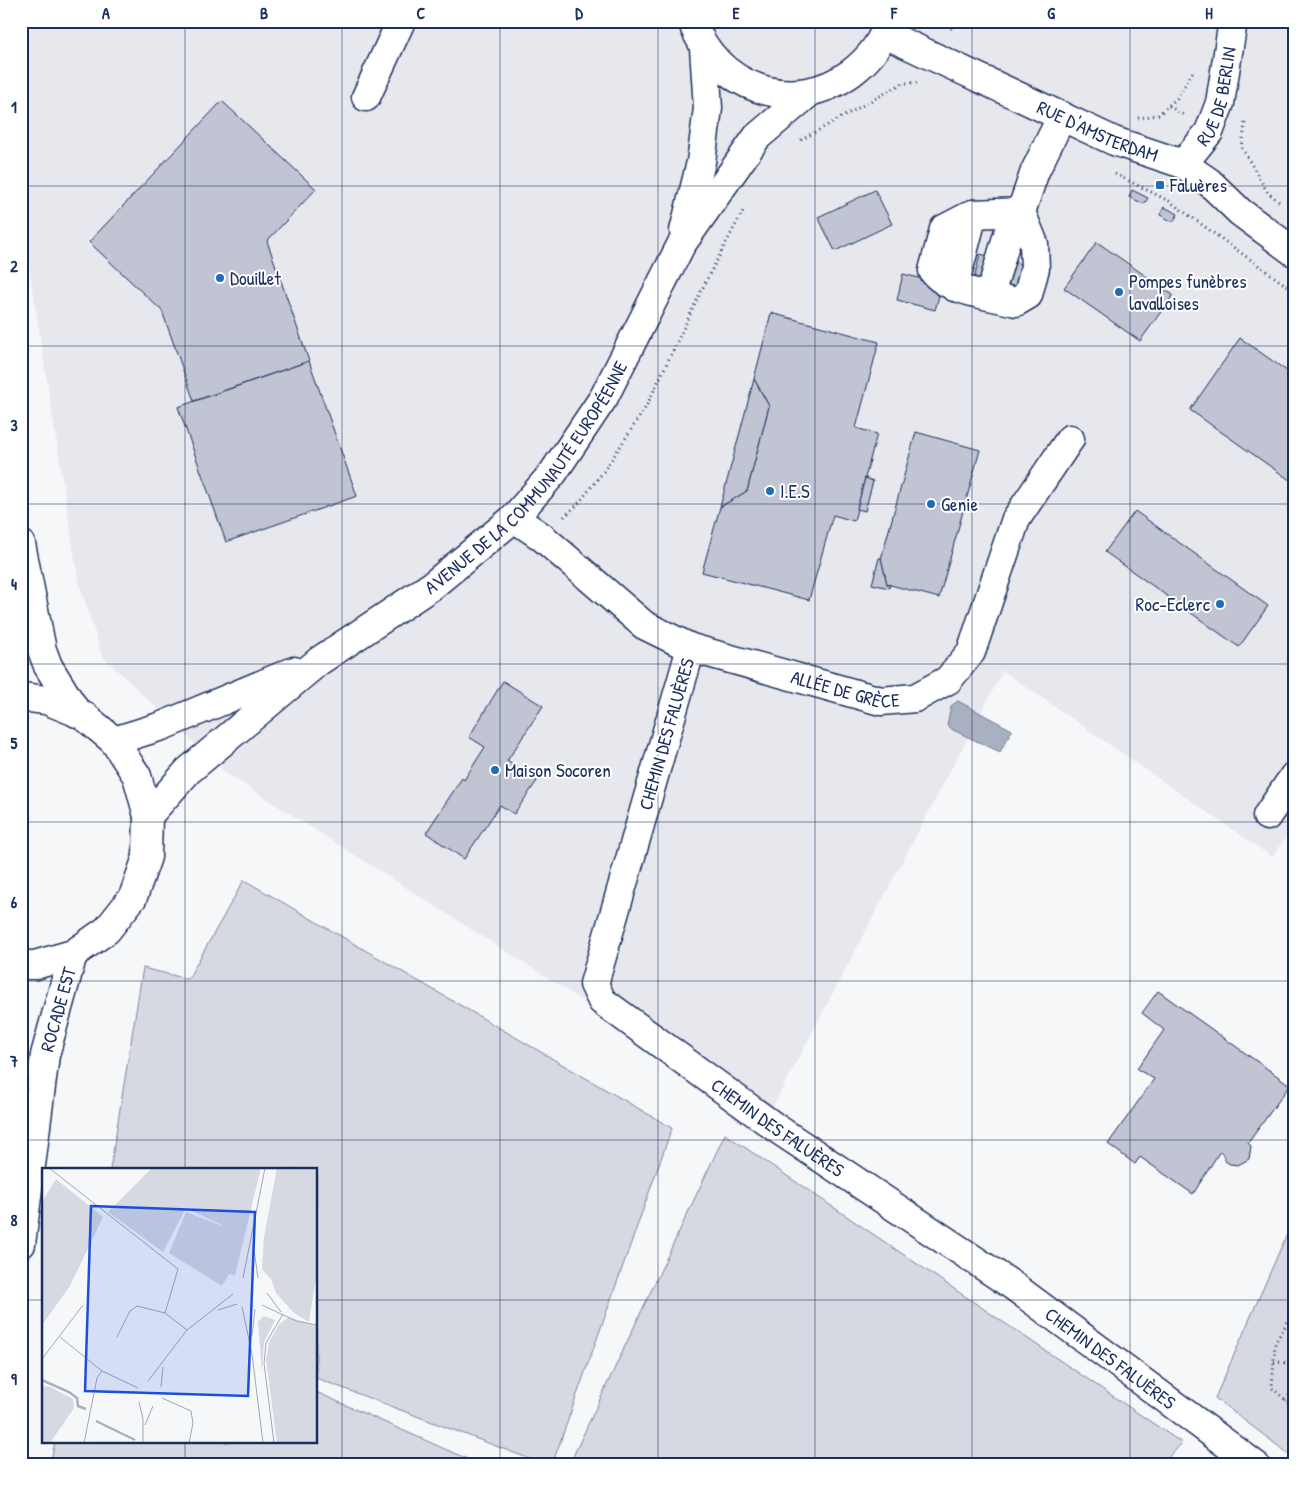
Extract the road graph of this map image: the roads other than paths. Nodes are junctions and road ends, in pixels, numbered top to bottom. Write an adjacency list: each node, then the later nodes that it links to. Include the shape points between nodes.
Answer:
1 (401, 21): 7 (street)
2 (692, 21): 5 (street)
3 (1233, 21): 9 (street, RUE DE BERLIN, via 1220,103 1209,132)
4 (887, 27): 6 (street, via 865,63 839,82); 8 (street, RUE D'AMSTERDAM)
5 (704, 48): 6 (street, via 725,71 750,86 779,93); 11 (street, AVENUE DE LA COMMUNAUTÉ EUROPÉENNE, via 708,108 701,162)
6 (810, 92): 11 (street, AVENUE DE LA COMMUNAUTÉ EUROPÉENNE, via 757,137)
7 (366, 97)
8 (1062, 116): 9 (street, RUE D'AMSTERDAM, via 1114,141); 10 (street, via 1035,171)
9 (1183, 164): 12 (street, RUE D'AMSTERDAM)
10 (1021, 212): 13 (street, via 1008,234); 13 (street, via 1034,244 1035,268 1028,295 1016,302); 13 (street, via 972,214 954,287)
11 (681, 244): 15 (street, AVENUE DE LA COMMUNAUTÉ EUROPÉENNE, via 604,397 553,473)
12 (1294, 252)
13 (990, 295)
14 (1070, 439): 17 (street, ALLÉE DE GRÈCE, via 1016,519 971,652 948,680 915,698 881,701)
15 (514, 518): 17 (street, ALLÉE DE GRÈCE, via 542,537 644,625); 18 (street, AVENUE DE LA COMMUNAUTÉ EUROPÉENNE, via 433,585)
16 (21, 544): 20 (street, via 42,650 48,666)
17 (691, 648): 28 (street, CHEMIN DES FALUÈRES, via 594,984 602,1001 779,1130 1012,1284)
18 (318, 661): 21 (street, AVENUE DE LA COMMUNAUTÉ EUROPÉENNE, via 162,726); 23 (street, AVENUE DE LA COMMUNAUTÉ EUROPÉENNE, via 188,771)
19 (21, 698): 20 (street, via 46,700)
20 (78, 713): 21 (street)
21 (114, 741): 23 (street, via 137,776)
22 (1294, 776): 24 (street)
23 (148, 816): 25 (street, via 147,857 133,897 107,930)
24 (1267, 816)
25 (73, 954): 26 (street); 27 (street, ROCADE EST, via 44,1055)
26 (21, 966)
27 (21, 1244)
28 (1255, 1465)

